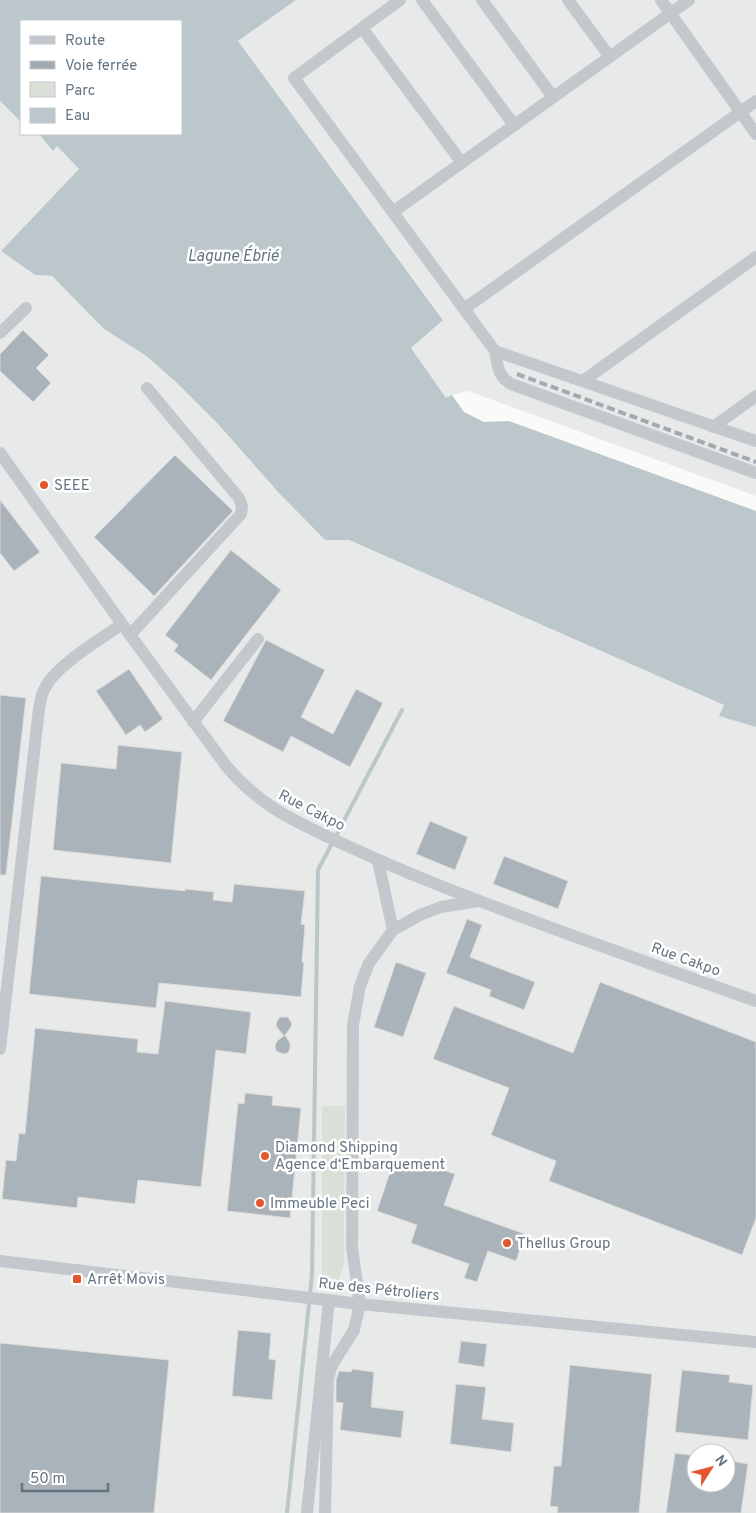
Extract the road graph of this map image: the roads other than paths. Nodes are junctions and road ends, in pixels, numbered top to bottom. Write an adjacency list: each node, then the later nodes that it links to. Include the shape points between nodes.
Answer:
1 (400, 0): 8 (street)
2 (422, 0): 13 (street)
3 (482, 0): 10 (street)
4 (568, 0): 9 (street)
5 (662, 0): 7 (street)
6 (689, 0): 7 (street)
7 (671, 13): 9 (street); 12 (street)
8 (362, 28): 15 (street); 16 (street, via 294,78)
9 (610, 57): 10 (street)
10 (554, 97): 13 (street)
11 (756, 101): 12 (street)
12 (740, 112): 14 (street); 19 (street)
13 (514, 125): 15 (street)
14 (756, 134)
15 (462, 163): 16 (street)
16 (393, 212): 19 (street)
17 (756, 257): 22 (street)
18 (26, 308): 20 (street)
19 (464, 309): 21 (street)
20 (0, 334)
21 (495, 350): 22 (street); 28 (street, via 499,372 511,384)
22 (583, 381): 25 (street)
23 (147, 388): 30 (street, via 239,498 242,506 241,514)
24 (756, 396): 25 (street)
25 (714, 427): 26 (street)
26 (756, 441)
27 (0, 453): 29 (street, Rue Cakpo)
28 (756, 473)
29 (122, 624): 30 (street, Rue Cakpo); 37 (street, via 67,664 53,676 44,690 39,709)
30 (130, 635): 32 (street, Rue Cakpo)
31 (258, 639): 32 (street)
32 (193, 722): 33 (street, Rue Cakpo, via 243,786 267,805)
33 (378, 861): 34 (street, Rue Cakpo); 35 (street)
34 (478, 901): 35 (street, via 441,907); 36 (street, Rue Cakpo)
35 (392, 930): 40 (street, via 369,963 360,986 353,1025 352,1248)
36 (756, 1001)
37 (0, 1049)
38 (0, 1261): 39 (street, Rue des Pétroliers)
39 (326, 1300): 40 (street, Rue des Pétroliers); 42 (street)
40 (360, 1304): 41 (street, Rue des Pétroliers); 43 (street, via 354,1330 332,1365 328,1379)
41 (756, 1342)
42 (307, 1513)
43 (325, 1513)

